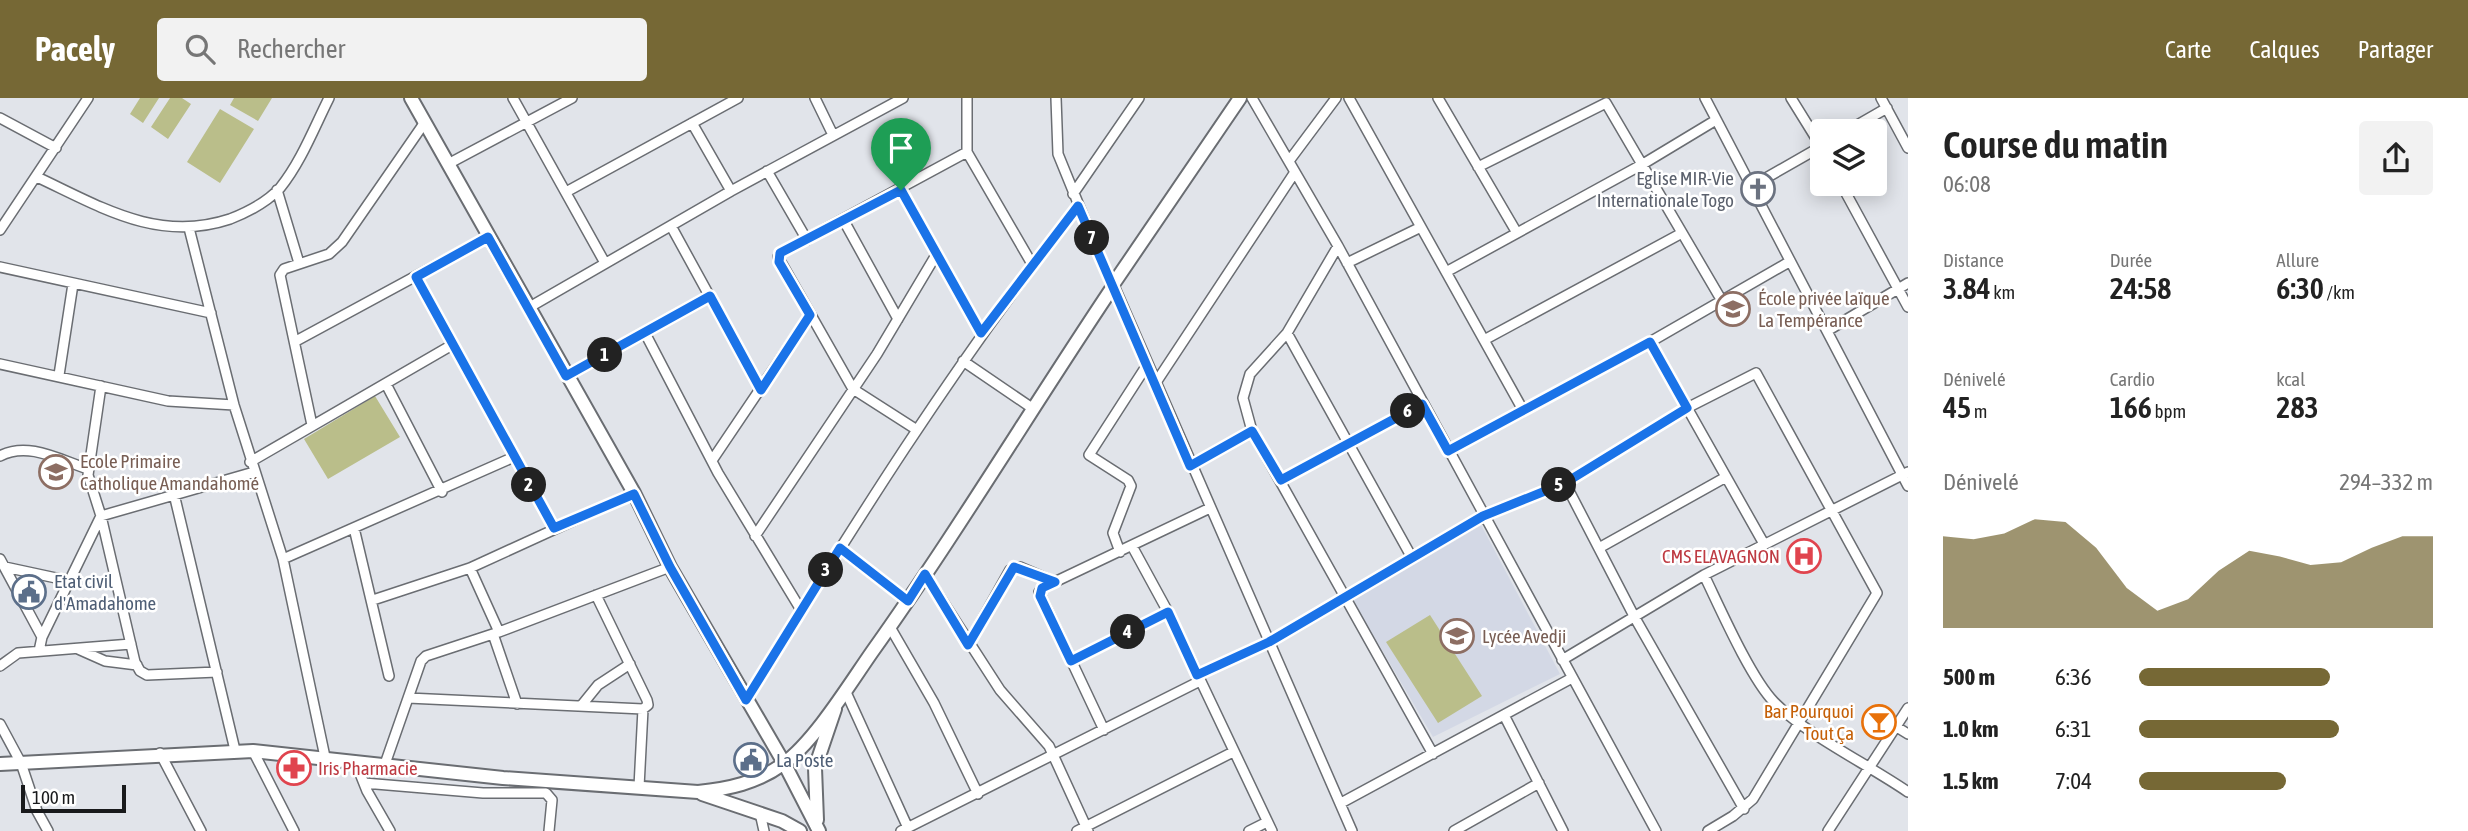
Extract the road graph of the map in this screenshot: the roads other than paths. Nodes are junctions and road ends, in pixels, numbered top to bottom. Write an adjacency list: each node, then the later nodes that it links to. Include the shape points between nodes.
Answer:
1 (88, 98): 29 (street)
2 (329, 98): 41 (street)
3 (411, 98): 24 (street)
4 (513, 98): 25 (street)
5 (572, 98): 25 (street)
6 (738, 98): 26 (street)
7 (815, 98): 28 (street)
8 (903, 98): 28 (street)
9 (968, 98): 31 (street)
10 (1056, 98): 45 (street, via 1057,148)
11 (1139, 98): 45 (street)
12 (1240, 98): 69 (street)
13 (1252, 98): 33 (street)
14 (1336, 98): 33 (street)
15 (1349, 98): 50 (street)
16 (1438, 98): 36 (street)
17 (1705, 98): 23 (street)
18 (1791, 98): 27 (street)
19 (1881, 98): 20 (street)
20 (1887, 108): 22 (street); 30 (street)
21 (0, 118): 29 (street)
22 (1868, 119)
23 (1716, 120): 35 (street); 40 (street)
24 (425, 122): 34 (street); 59 (street, via 342,242 329,254)
25 (527, 122): 34 (street); 44 (street)
26 (692, 124): 43 (street); 44 (street)
27 (1810, 129)
28 (833, 135): 37 (street)
29 (56, 148): 39 (street)
30 (1908, 148)
31 (967, 152): 42 (street); 63 (street)
32 (1810, 153): 40 (street)
33 (1289, 161): 38 (street)
34 (448, 164): 55 (street)
35 (1643, 164): 36 (street, via 1605,102); 53 (street); 54 (street)
36 (1478, 167): 53 (street)
37 (767, 171): 43 (street); 56 (street)
38 (1295, 172): 57 (street); 92 (street)
39 (37, 177): 51 (street, via 118,213 172,229); 52 (street)
40 (1752, 186): 60 (street)
41 (277, 190): 51 (street, via 243,214); 59 (street)
42 (901, 190): 48 (street); 58 (street)
43 (731, 191): 49 (street)
44 (566, 192): 62 (street)
45 (1073, 194): 47 (street)
46 (1848, 196): 70 (street)
47 (1078, 206): 63 (street); 69 (street)
48 (844, 221): 56 (street); 77 (street)
49 (671, 226): 62 (street); 71 (street)
50 (1421, 227): 61 (street); 65 (street)
51 (190, 228): 75 (street)
52 (0, 230)
53 (1517, 233): 65 (street)
54 (1682, 233): 72 (street); 82 (street)
55 (488, 237): 66 (street); 74 (street)
56 (807, 240): 76 (street, via 778,257)
57 (1338, 246): 61 (street); 81 (street)
58 (936, 255): 77 (street); 80 (street)
59 (299, 262): 83 (street, via 280,275)
60 (1790, 262): 72 (street); 78 (street)
61 (1347, 263): 96 (street)
62 (605, 264): 74 (street)
63 (1032, 264): 80 (street)
64 (0, 267): 68 (street)
65 (1446, 272): 82 (street)
66 (416, 277): 83 (street); 85 (street)
67 (1908, 283): 70 (street)
68 (74, 284): 75 (street); 89 (street)
69 (1113, 286): 88 (street); 98 (street)
70 (1898, 289): 73 (street); 78 (street)
71 (710, 296): 79 (street); 95 (street)
72 (1722, 301): 84 (street)
73 (1908, 307)
74 (528, 308): 90 (street)
75 (211, 313): 97 (street)
76 (810, 315): 94 (street); 95 (street)
77 (898, 319): 94 (street)
78 (1826, 331): 113 (street)
79 (645, 333): 90 (street); 108 (street)
80 (981, 333): 86 (street)
81 (1287, 333): 103 (street, via 1250,374 1245,386 1244,408); 104 (street)
82 (1484, 340): 100 (street)
83 (296, 341): 101 (street)
84 (1650, 342): 99 (street); 100 (street)
85 (452, 345): 91 (street); 107 (street)
86 (963, 361): 98 (street); 102 (street)
87 (0, 364): 89 (street)
88 (1147, 365): 92 (street); 132 (street, via 1089,455 1131,486 1113,533)
89 (60, 375): 93 (street)
90 (566, 376): 120 (street)
91 (386, 384): 101 (street); 118 (street)
92 (1155, 384): 110 (street)
93 (101, 386): 97 (street, via 168,401); 111 (street)
94 (853, 389): 102 (street); 127 (street)
95 (761, 390): 108 (street)
96 (1422, 404): 104 (street); 105 (street)
97 (234, 405): 109 (street)
98 (1032, 408): 138 (street)
99 (1687, 408): 114 (street); 116 (street); 122 (street, via 1757,374)
100 (1523, 410): 105 (street)
101 (312, 425): 109 (street)
102 (916, 430): 130 (street)
103 (1252, 431): 110 (street); 115 (street)
104 (1350, 443): 115 (street); 133 (street)
105 (1448, 451): 124 (street)
106 (0, 456): 111 (street, via 20,449 37,451)
107 (514, 457): 118 (street); 126 (street)
108 (713, 459): 127 (street)
109 (250, 462): 112 (street)
110 (1190, 466): 121 (street)
111 (88, 469): 123 (street)
112 (254, 472): 119 (street); 134 (street)
113 (1905, 473): 117 (street); 122 (street)
114 (1726, 477): 128 (street); 131 (street)
115 (1281, 480): 143 (street)
116 (1565, 483): 124 (street); 131 (street)
117 (1908, 486)
118 (442, 492): 125 (street)
119 (174, 494): 123 (street); 162 (street)
120 (634, 494): 126 (street); 136 (street)
121 (1210, 508): 129 (street); 152 (street)
122 (1833, 510): 128 (street); 174 (street, via 1877,593)
123 (101, 516): 140 (street); 153 (street)
124 (1483, 516): 133 (street); 157 (street)
125 (354, 528): 134 (street); 144 (street)
126 (554, 528): 137 (street)
127 (755, 536): 146 (street)
128 (1764, 544): 139 (street)
129 (1132, 546): 132 (street); 147 (street)
130 (840, 548): 145 (street); 146 (street)
131 (1599, 548): 148 (street)
132 (1119, 552): 141 (street)
133 (1411, 556): 143 (street)
134 (283, 559): 184 (street)
135 (3, 563): 140 (street); 151 (street)
136 (670, 567): 142 (street); 168 (street)
137 (470, 568): 144 (street); 150 (street)
138 (925, 574): 145 (street); 154 (street)
139 (1704, 575): 148 (street); 174 (street, via 1761,685)
140 (70, 581): 151 (street)
141 (1055, 582): 154 (street, via 1020,567 1010,570); 158 (street, via 1042,588 1040,596)
142 (596, 595): 150 (street); 159 (street)
143 (1346, 596): 152 (street); 183 (street)
144 (373, 600): 163 (street)
145 (908, 601): 149 (street)
146 (801, 610): 168 (street)
147 (1168, 612): 158 (street); 164 (street)
148 (1635, 618): 157 (street); 199 (street)
149 (890, 627): 166 (street); 197 (street)
150 (496, 633): 167 (street, via 426,656); 169 (street)
151 (41, 637): 156 (street)
152 (1269, 642): 164 (street); 198 (street)
153 (131, 644): 155 (street); 160 (street)
154 (968, 645): 185 (street)
155 (76, 648): 156 (street); 160 (street, via 105,661)
156 (39, 651): 161 (street, via 18,653)
157 (1562, 660): 165 (street)
158 (1071, 661): 177 (street)
159 (629, 664): 170 (street, via 597,685); 172 (street, via 647,700)
160 (137, 665): 162 (street, via 147,675)
161 (0, 666)
162 (217, 672): 179 (street)
163 (389, 676)
164 (1199, 678): 177 (street); 181 (street)
165 (1572, 678): 173 (street); 216 (street)
166 (842, 695): 190 (street); 202 (street); 211 (street, via 815,768)
167 (408, 698): 169 (street); 189 (street)
168 (746, 700): 190 (street)
169 (517, 704): 170 (street)
170 (581, 706): 172 (street)
171 (1908, 708): 176 (street)
172 (643, 709): 194 (street)
173 (1504, 715): 183 (street); 193 (street)
174 (1797, 722): 191 (street); 199 (street)
175 (0, 724): 187 (street)
176 (1895, 726): 178 (street); 191 (street)
177 (1104, 730): 185 (street)
178 (1908, 734)
179 (235, 750): 180 (street); 182 (street)
180 (253, 751): 184 (street); 206 (street)
181 (1233, 752): 201 (street); 203 (street)
182 (160, 753): 187 (street); 205 (street)
183 (1433, 754): 198 (street)
184 (325, 757): 186 (street)
185 (1054, 757): 197 (street); 203 (street)
186 (355, 761): 189 (street); 192 (street)
187 (21, 763): 188 (street); 204 (street)
188 (0, 764)
189 (386, 764): 194 (street)
190 (784, 764): 195 (street, via 742,785); 211 (street)
191 (1869, 766): 196 (street); 218 (street)
192 (363, 783): 207 (street); 208 (street, via 546,793 552,800)
193 (1539, 783): 214 (street); 215 (street)
194 (639, 787): 195 (street)
195 (698, 792): 200 (street)
196 (1908, 792)
197 (978, 794): 202 (street)
198 (1341, 803): 213 (street)
199 (1744, 809): 217 (street)
200 (760, 813): 209 (street); 210 (street)
201 (1270, 826): 212 (street)
202 (904, 830)
203 (1084, 830)
204 (48, 831)
205 (201, 831)
206 (294, 831)
207 (390, 831)
208 (549, 831)
209 (764, 831)
210 (800, 831)
211 (819, 831)
212 (1250, 831)
213 (1352, 831)
214 (1454, 831)
215 (1563, 831)
216 (1656, 831)
217 (1707, 831)
218 (1828, 831)

